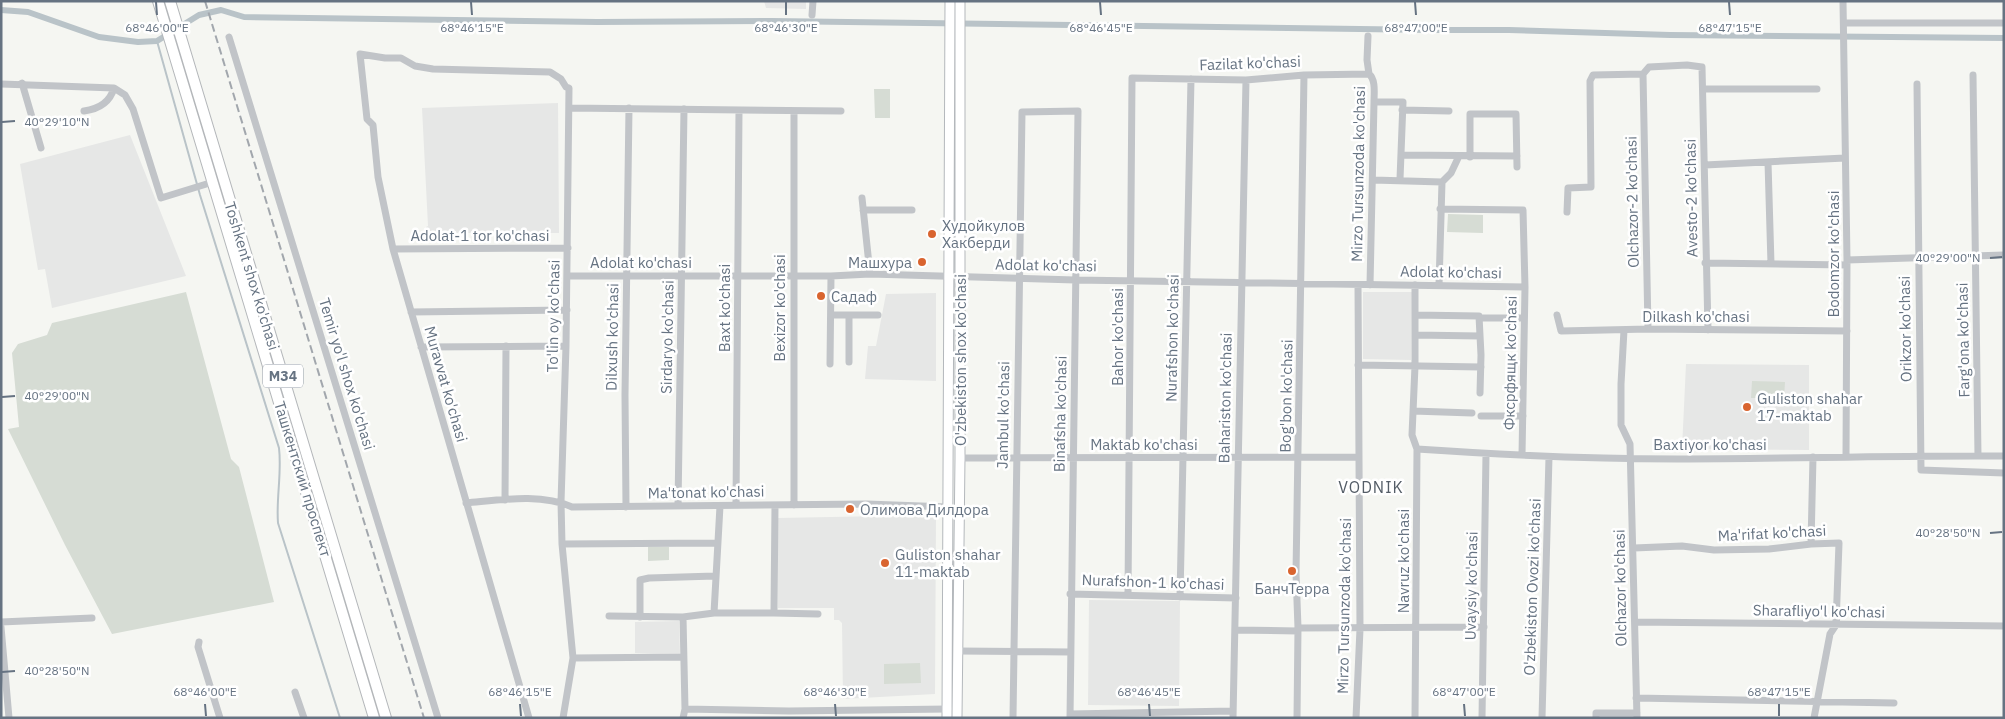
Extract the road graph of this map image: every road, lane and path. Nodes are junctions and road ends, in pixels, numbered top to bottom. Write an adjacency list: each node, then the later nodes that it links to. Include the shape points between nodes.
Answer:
1 (170, 1): 186 (highway, Toshkent shox ko'chasi / M34)
2 (812, 1): 7 (street)
3 (950, 1): 70 (main road, O'zbekiston shox ko'chasi)
4 (960, 1): 71 (main road, O'zbekiston shox ko'chasi)
5 (1843, 1): 9 (street)
6 (158, 4): 48 (highway, Ташкентский проспект / M34)
7 (812, 15)
8 (2004, 23): 9 (street)
9 (1844, 26): 42 (street, Bodomzor ko'chasi)
10 (1368, 36): 12 (street, Mirzo Tursunzoda ko'chasi)
11 (229, 38): 187 (street, Temir yo'l shox ko'chasi)
12 (1369, 74): 15 (street, Fazilat ko'chasi); 26 (street, Mirzo Tursunzoda ko'chasi, via 1374,84)
13 (1643, 74): 24 (street, Avesto-2 ko'chasi, via 1649,67 1702,67); 54 (street, via 1593,75 1590,81 1591,187 1568,188); 92 (street, Olchazor-2 ko'chasi)
14 (1972, 74): 57 (street, Farg'ona ko'chasi)
15 (1304, 75): 18 (street, Fazilat ko'chasi); 77 (street, Bog'bon ko'chasi)
16 (1132, 78): 17 (street, Fazilat ko'chasi); 74 (street, Bahor ko'chasi)
17 (1190, 79): 18 (street, Fazilat ko'chasi); 75 (street, Nurafshon ko'chasi)
18 (1246, 80): 76 (street, Bahariston ko'chasi)
19 (22, 83): 20 (street); 22 (street); 37 (street)
20 (1, 84)
21 (1917, 84): 59 (street, Orikzor ko'chasi)
22 (114, 88): 33 (street, via 104,104); 48 (street, via 125,95 133,109 161,198)
23 (569, 88): 28 (street, To'lin oy ko'chasi); 56 (street, Muravvat ko'chasi, via 550,72 434,69 415,66 400,58 360,54 367,119 373,125 378,177)
24 (1703, 89): 25 (street); 44 (street, Avesto-2 ko'chasi)
25 (1817, 89)
26 (1374, 102): 27 (street); 46 (street, Mirzo Tursunzoda ko'chasi)
27 (1403, 106): 36 (street); 38 (street)
28 (569, 108): 29 (street); 55 (street, To'lin oy ko'chasi)
29 (629, 108): 30 (street); 66 (street, Dilxush ko'chasi)
30 (684, 109): 31 (street); 67 (street, Sirdaryo ko'chasi)
31 (739, 110): 32 (street); 64 (street, Baxt ko'chasi)
32 (794, 110): 34 (street); 68 (street, Bexizor ko'chasi)
33 (84, 111)
34 (842, 111)
35 (1078, 111): 72 (street, Jambul ko'chasi, via 1022,112); 73 (street, Binafsha ko'chasi)
36 (1449, 111)
37 (41, 148)
38 (1401, 155): 39 (street); 47 (street)
39 (1459, 156): 40 (street); 49 (street, via 1451,173)
40 (1470, 156): 41 (street); 41 (street, via 1470,114 1516,114)
41 (1517, 156): 45 (street)
42 (1846, 158): 43 (street); 60 (street, Bodomzor ko'chasi)
43 (1768, 162): 44 (street); 62 (street)
44 (1705, 165): 61 (street, Avesto-2 ko'chasi)
45 (1516, 167)
46 (1373, 180): 47 (street); 79 (street, Mirzo Tursunzoda ko'chasi)
47 (1400, 180): 49 (street)
48 (213, 182): 185 (highway, Ташкентский проспект / M34)
49 (1442, 182): 51 (street)
50 (862, 198): 52 (street)
51 (1440, 209): 81 (street); 82 (street, Фксрфящк ko'chasi, via 1523,210)
52 (863, 210): 53 (street); 63 (street)
53 (912, 210)
54 (1567, 212)
55 (568, 248): 56 (street, Adolat-1 tor ko'chasi); 65 (street, To'lin oy ko'chasi)
56 (393, 249): 84 (street, Muravvat ko'chasi)
57 (1976, 255): 58 (street); 59 (street); 116 (street, Farg'ona ko'chasi)
58 (2004, 255)
59 (1918, 257): 60 (street); 113 (street, Orikzor ko'chasi)
60 (1847, 262): 62 (street); 95 (street, Bodomzor ko'chasi)
61 (1705, 264): 62 (street); 94 (street, Avesto-2 ko'chasi)
62 (1771, 264)
63 (870, 274): 69 (street, Adolat ko'chasi); 70 (street, Adolat ko'chasi)
64 (738, 275): 67 (street, Adolat ko'chasi); 68 (street, Adolat ko'chasi); 133 (street, Baxt ko'chasi)
65 (568, 276): 66 (street, Adolat ko'chasi); 83 (street, To'lin oy ko'chasi)
66 (627, 276): 67 (street, Adolat ko'chasi); 138 (street, Dilxush ko'chasi)
67 (682, 276): 136 (street, Sirdaryo ko'chasi)
68 (793, 276): 69 (street, Adolat ko'chasi); 135 (street, Bexizor ko'chasi)
69 (831, 276): 85 (street)
70 (949, 277): 71 (street, Adolat ko'chasi); 139 (main road, O'zbekiston shox ko'chasi)
71 (960, 277): 72 (street, Adolat ko'chasi); 121 (main road, O'zbekiston shox ko'chasi)
72 (1019, 278): 73 (street, Adolat ko'chasi); 122 (street, Jambul ko'chasi)
73 (1075, 280): 74 (street, Adolat ko'chasi); 123 (street, Binafsha ko'chasi)
74 (1131, 280): 75 (street, Adolat ko'chasi); 124 (street, Bahor ko'chasi)
75 (1186, 282): 76 (street, Adolat ko'chasi); 125 (street, Nurafshon ko'chasi)
76 (1242, 282): 77 (street, Adolat ko'chasi); 126 (street, Bahariston ko'chasi)
77 (1302, 284): 78 (street, Adolat ko'chasi); 127 (street, Bog'bon ko'chasi)
78 (1358, 285): 79 (street, Adolat ko'chasi); 103 (street, Mirzo Tursunzoda ko'chasi)
79 (1370, 285): 80 (street, Adolat ko'chasi)
80 (1415, 285): 81 (street, Adolat ko'chasi); 88 (street, Navruz ko'chasi)
81 (1439, 285): 82 (street, Adolat ko'chasi)
82 (1525, 287): 91 (street, Фксрфящк ko'chasi)
83 (567, 310): 84 (street); 99 (street, To'lin oy ko'chasi)
84 (411, 312): 100 (street, Muravvat ko'chasi)
85 (831, 315): 86 (street); 102 (street)
86 (849, 315): 87 (street); 101 (street)
87 (878, 315)
88 (1415, 315): 90 (street); 96 (street, Navruz ko'chasi)
89 (1556, 315): 93 (street, Dilkash ko'chasi, via 1561,331)
90 (1479, 317): 91 (street); 97 (street)
91 (1524, 318): 110 (street, Фксрфящк ko'chasi)
92 (1648, 329): 93 (street, Dilkash ko'chasi); 94 (street, Dilkash ko'chasi)
93 (1624, 330): 128 (street, Olchazor ko'chasi, via 1621,425 1630,444)
94 (1708, 330): 95 (street, Dilkash ko'chasi)
95 (1847, 331): 115 (street, Bodomzor ko'chasi)
96 (1415, 335): 97 (street); 104 (street, Navruz ko'chasi)
97 (1480, 336): 105 (street)
98 (506, 346): 99 (street); 100 (street); 130 (street)
99 (566, 346): 131 (street, To'lin oy ko'chasi)
100 (422, 347): 132 (street, Muravvat ko'chasi)
101 (848, 362)
102 (830, 364)
103 (1358, 365): 104 (street); 118 (street, Mirzo Tursunzoda ko'chasi)
104 (1415, 366): 105 (street); 107 (street, Navruz ko'chasi)
105 (1480, 367): 106 (street)
106 (1480, 393)
107 (1413, 411): 108 (street); 111 (street, Navruz ko'chasi, via 1412,435)
108 (1472, 413)
109 (1481, 416): 110 (street)
110 (1523, 416): 114 (street, Фксрфящк ko'chasi)
111 (1417, 449): 112 (street, Baxtiyor ko'chasi); 162 (street, Navruz ko'chasi)
112 (1486, 454): 114 (street, Baxtiyor ko'chasi); 161 (street, Uvaysiy ko'chasi)
113 (1920, 455): 115 (street, Baxtiyor ko'chasi); 116 (street, Baxtiyor ko'chasi); 129 (street, via 1921,470)
114 (1522, 456): 119 (street, Baxtiyor ko'chasi)
115 (1846, 456): 120 (street, Baxtiyor ko'chasi)
116 (1978, 456): 117 (street, Baxtiyor ko'chasi)
117 (2004, 456)
118 (1359, 457): 127 (street, Maktab ko'chasi); 163 (street, Mirzo Tursunzoda ko'chasi)
119 (1549, 457): 128 (street, Baxtiyor ko'chasi); 197 (street, O'zbekiston Ovozi ko'chasi)
120 (1812, 457): 128 (street, Baxtiyor ko'chasi); 142 (street)
121 (960, 458): 122 (street, Maktab ko'chasi); 167 (main road, O'zbekiston shox ko'chasi)
122 (1016, 458): 123 (street, Maktab ko'chasi); 168 (street, Jambul ko'chasi)
123 (1073, 458): 124 (street, Maktab ko'chasi); 145 (street, Binafsha ko'chasi)
124 (1129, 458): 125 (street, Maktab ko'chasi); 146 (street, Bahor ko'chasi)
125 (1184, 458): 126 (street, Maktab ko'chasi); 147 (street, Nurafshon ko'chasi)
126 (1237, 458): 127 (street, Maktab ko'chasi); 148 (street, Bahariston ko'chasi)
127 (1299, 458): 165 (street, Bog'bon ko'chasi)
128 (1630, 458): 143 (street, Olchazor ko'chasi)
129 (2004, 473)
130 (505, 500): 131 (street, Ma'tonat ko'chasi); 132 (street, Ma'tonat ko'chasi)
131 (560, 502): 138 (street, Ma'tonat ko'chasi, via 572,508); 141 (street, To'lin oy ko'chasi)
132 (466, 503): 188 (street, Muravvat ko'chasi)
133 (736, 505): 134 (street, Ma'tonat ko'chasi); 137 (street, Ma'tonat ko'chasi)
134 (775, 505): 135 (street, Ma'tonat ko'chasi); 150 (street)
135 (794, 505): 139 (street, Ma'tonat ko'chasi)
136 (678, 506): 137 (street, Ma'tonat ko'chasi); 138 (street, Ma'tonat ko'chasi)
137 (720, 506): 140 (street)
138 (626, 507)
139 (948, 507): 177 (main road, O'zbekiston shox ko'chasi)
140 (716, 543): 141 (street); 144 (street)
141 (562, 544): 171 (street, To'lin oy ko'chasi)
142 (1810, 544): 143 (street, Ma'rifat ko'chasi, via 1769,549); 158 (street, Ma'rifat ko'chasi, via 1839,543)
143 (1634, 548): 157 (street, Olchazor ko'chasi)
144 (715, 576): 149 (street); 153 (street, via 640,580)
145 (1070, 594): 146 (street, Nurafshon-1 ko'chasi); 169 (street, Binafsha ko'chasi)
146 (1128, 596): 147 (street, Nurafshon-1 ko'chasi)
147 (1180, 597): 148 (street, Nurafshon-1 ko'chasi)
148 (1236, 598): 164 (street, Bahariston ko'chasi)
149 (714, 613): 150 (street); 154 (street)
150 (774, 613): 151 (street)
151 (818, 614)
152 (609, 616): 153 (street)
153 (640, 617): 154 (street)
154 (683, 617): 170 (street)
155 (92, 618): 156 (street)
156 (1, 622)
157 (1635, 622): 158 (street, Sharafliyo'l ko'chasi); 173 (street, Olchazor ko'chasi)
158 (1836, 625): 159 (street, Sharafliyo'l ko'chasi); 174 (street, Ma'rifat ko'chasi, via 1830,634)
159 (2004, 626)
160 (1, 627): 182 (street)
161 (1484, 627): 162 (street); 196 (street, Uvaysiy ko'chasi)
162 (1417, 628): 163 (street); 195 (street, Navruz ko'chasi)
163 (1360, 629): 165 (street); 194 (street, Mirzo Tursunzoda ko'chasi)
164 (1235, 630): 165 (street); 179 (street, Bahariston ko'chasi)
165 (1298, 630): 193 (street, Bog'bon ko'chasi)
166 (199, 642): 183 (street)
167 (958, 651): 168 (street); 191 (main road, O'zbekiston shox ko'chasi)
168 (1014, 652): 169 (street); 192 (street, Jambul ko'chasi)
169 (1070, 652): 181 (street, Binafsha ko'chasi)
170 (683, 657): 171 (street); 176 (street)
171 (573, 658): 189 (street, To'lin oy ko'chasi)
172 (295, 692): 184 (street)
173 (1636, 698): 174 (street); 180 (street, Olchazor ko'chasi)
174 (1816, 702): 175 (street); 199 (street, Ma'rifat ko'chasi)
175 (1894, 703)
176 (685, 710): 178 (street); 190 (street)
177 (948, 713): 178 (street)
178 (788, 714)
179 (1233, 714): 181 (street)
180 (1637, 715): 198 (street, via 1596,713)
181 (1070, 716)
182 (8, 718)
183 (220, 718)
184 (304, 718)
185 (374, 718)
186 (386, 718)
187 (438, 718)
188 (529, 718)
189 (563, 718)
190 (683, 718)
191 (957, 718)
192 (1013, 718)
193 (1297, 718)
194 (1356, 718)
195 (1415, 718)
196 (1482, 718)
197 (1542, 718)
198 (1596, 718)
199 (1814, 718)

